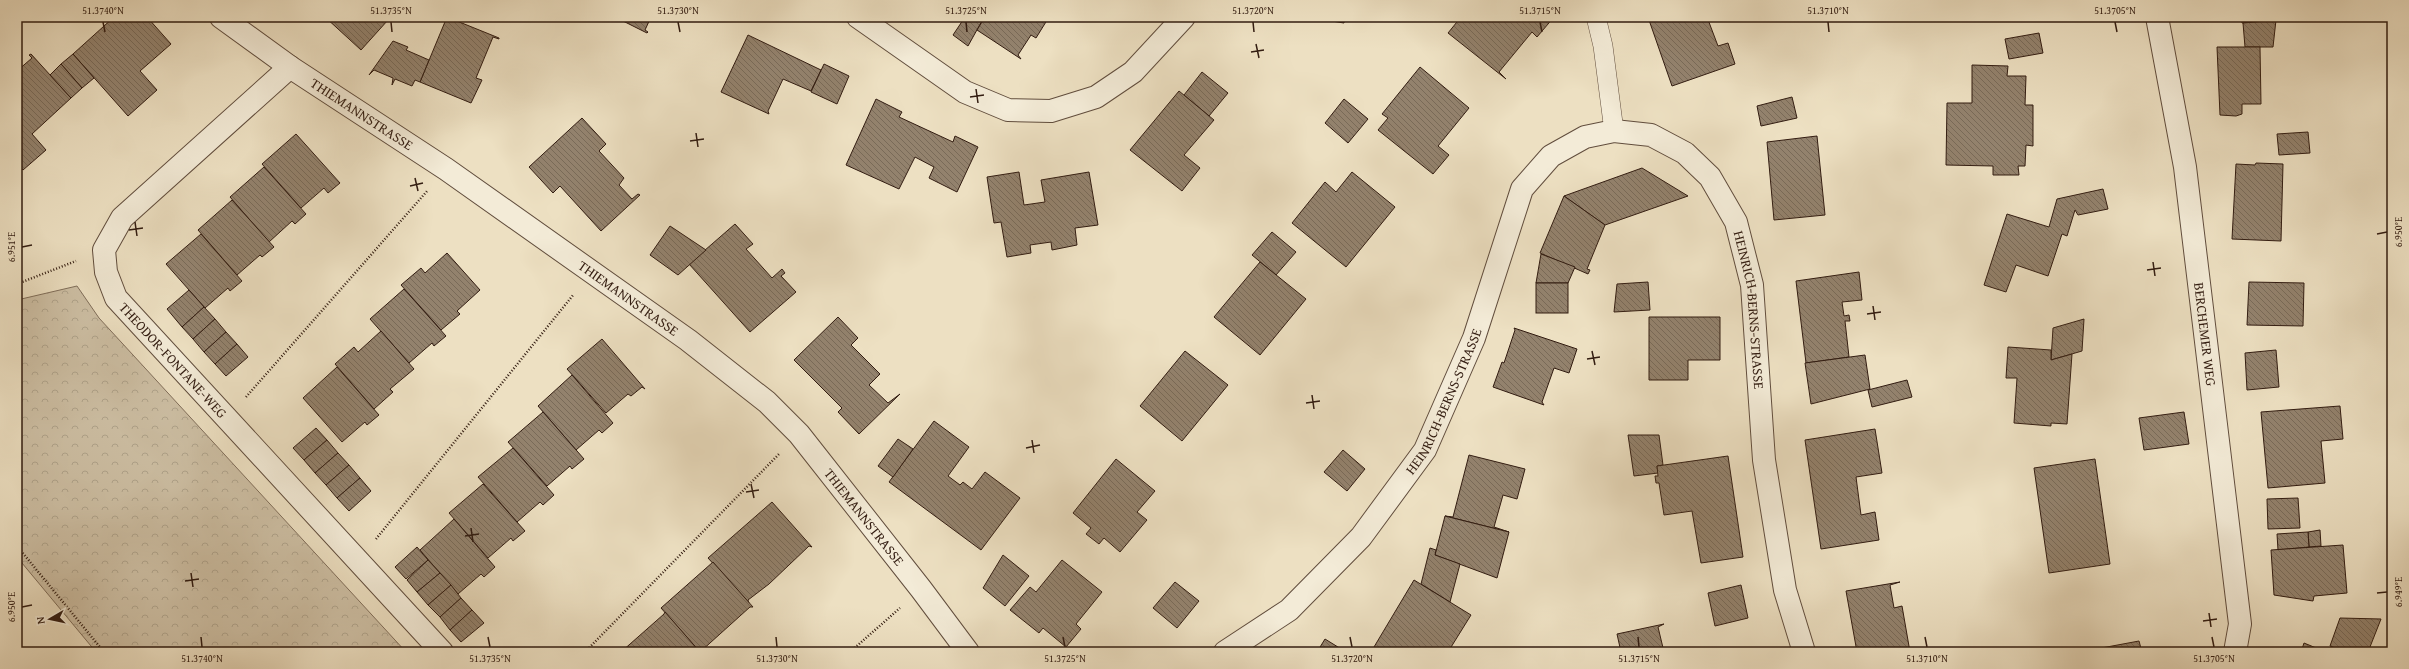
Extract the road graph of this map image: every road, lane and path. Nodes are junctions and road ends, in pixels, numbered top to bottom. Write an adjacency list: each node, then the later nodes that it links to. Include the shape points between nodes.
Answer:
1 (221, 17): 6 (street, THIEMANNSTRASSE)
2 (858, 17): 3 (street, via 965,92 1008,110 1051,111 1096,97 1133,72)
3 (1184, 17)
4 (1596, 17): 7 (lane, via 1603,46)
5 (2157, 17): 24 (street, BERCHEMER WEG, via 2185,166 2212,383 2240,624)
6 (290, 67): 9 (street, via 122,218); 16 (street, THIEMANNSTRASSE, via 453,173 688,340 767,402 799,434)
7 (1614, 131): 22 (street, HEINRICH-BERNS-STRASSE, via 1585,138 1551,156 1522,189 1474,338 1425,450 1361,537 1289,610); 23 (street, HEINRICH-BERNS-STRASSE, via 1651,135 1684,153 1710,177 1736,222 1752,285 1764,460 1785,590)
8 (420, 198): 12 (path)
9 (104, 250): 10 (path); 12 (street, THEODOR-FONTANE-WEG, via 106,272 116,298)
10 (17, 284)
11 (571, 298): 14 (path)
12 (228, 418): 18 (street, THEODOR-FONTANE-WEG)
13 (766, 467): 19 (path)
14 (392, 520)
15 (17, 546): 17 (path)
16 (922, 589): 20 (path); 21 (street, THIEMANNSTRASSE)
17 (104, 652)
18 (442, 652)
19 (585, 652)
20 (850, 652)
21 (968, 652)
22 (1225, 652)
23 (1804, 652)
24 (2235, 652)

